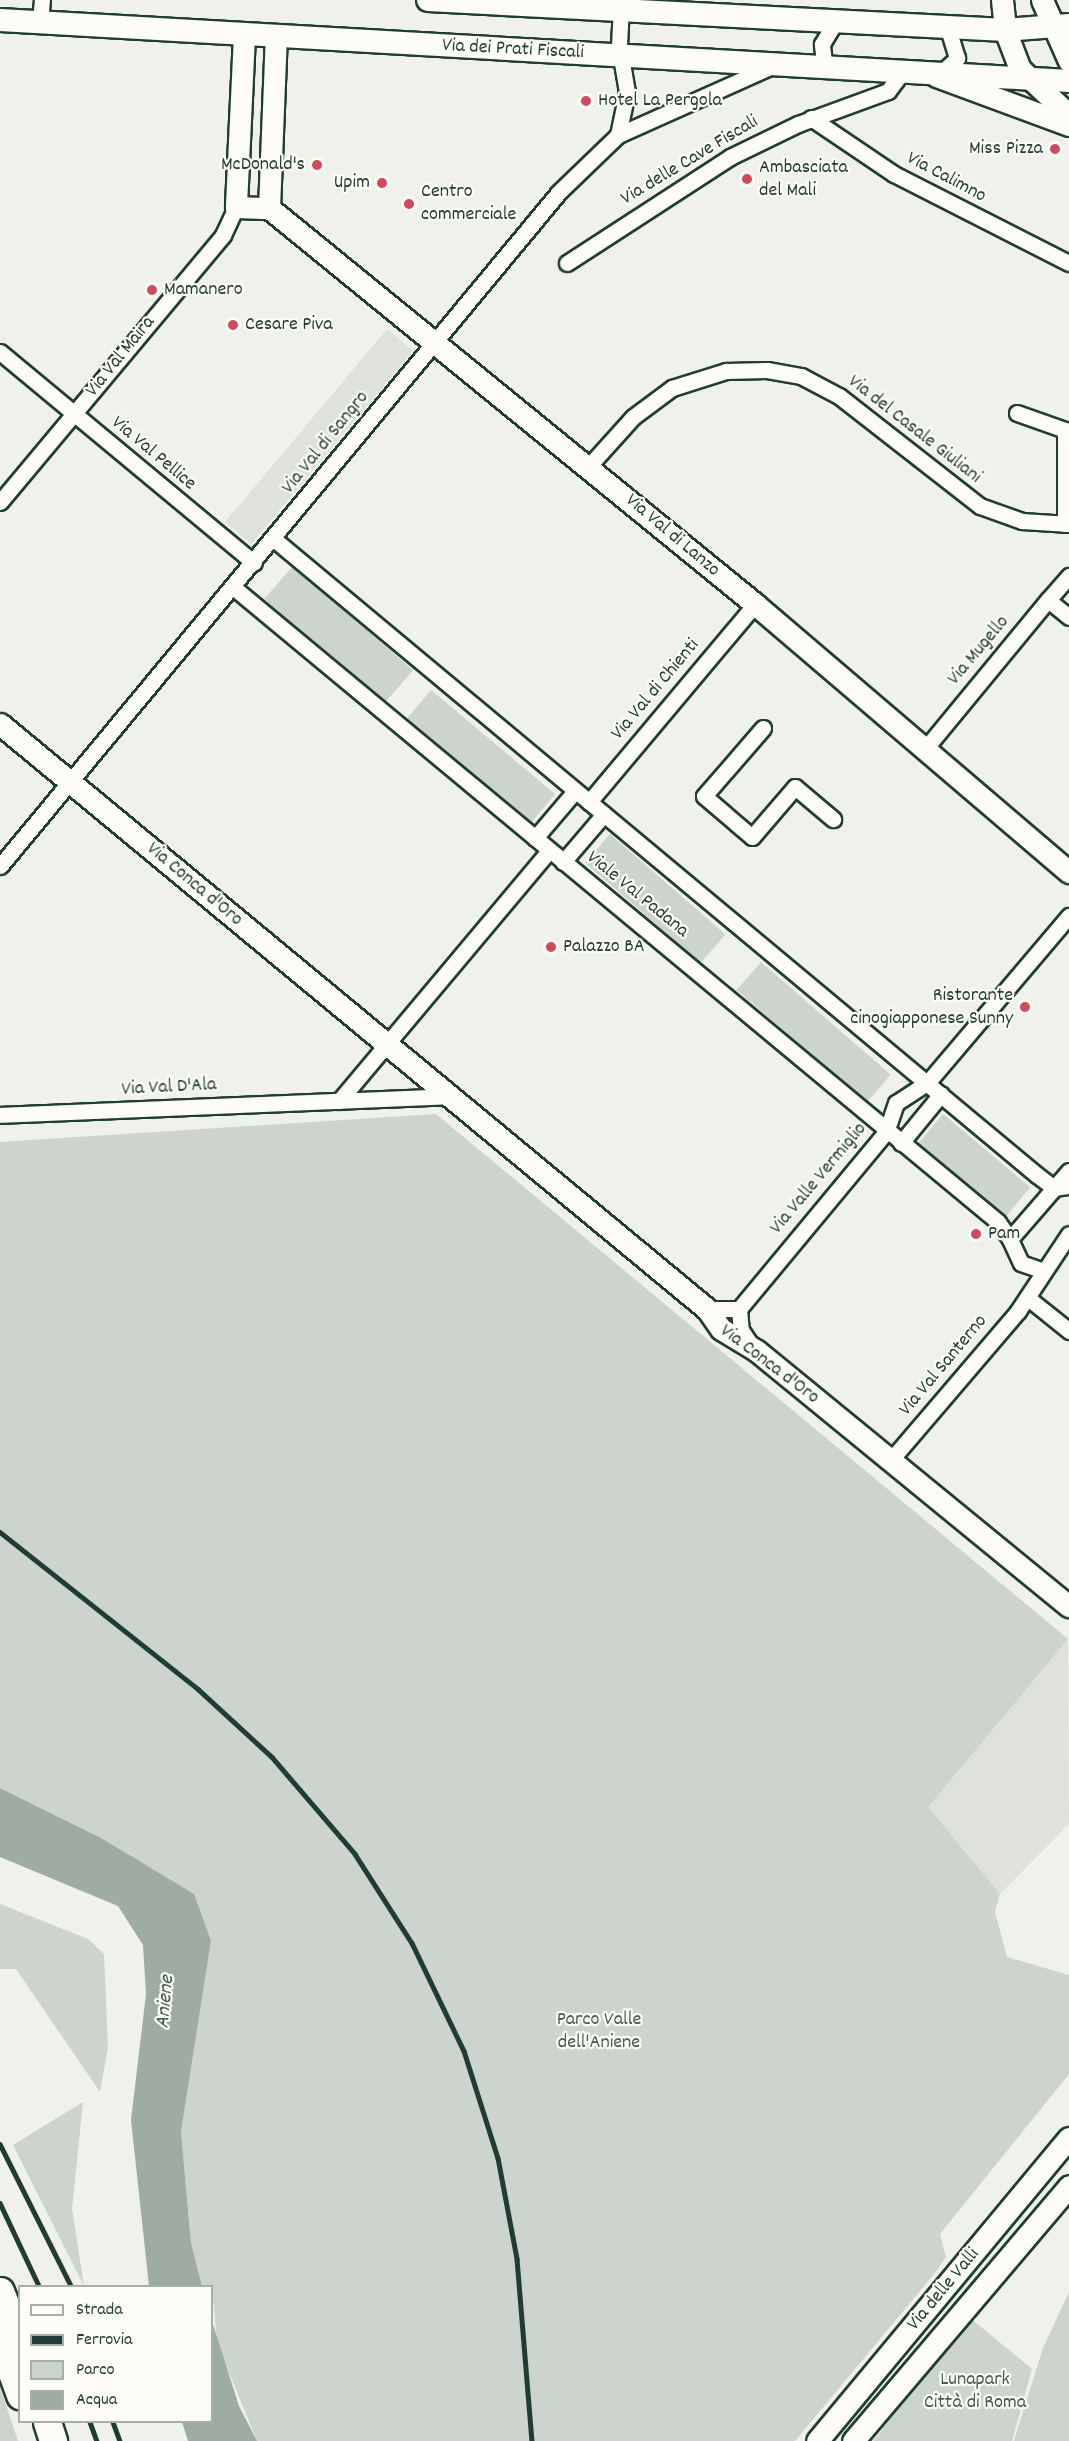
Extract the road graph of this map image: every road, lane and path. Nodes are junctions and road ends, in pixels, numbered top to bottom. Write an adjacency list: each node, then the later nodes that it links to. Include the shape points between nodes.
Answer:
1 (428, 0): 5 (main road)
2 (1002, 0): 11 (street)
3 (1042, 0): 9 (street)
4 (736, 9): 5 (main road); 8 (main road)
5 (621, 10): 14 (street)
6 (41, 11): 7 (main road, Via dei Prati Fiscali); 12 (main road, Via dei Prati Fiscali)
7 (0, 20)
8 (835, 22): 10 (main road); 17 (street, via 822,44)
9 (1060, 25): 11 (main road); 15 (street)
10 (946, 26): 11 (main road); 19 (street, via 956,40 957,58 950,70)
11 (1005, 30): 20 (street)
12 (244, 35): 13 (main road, Via dei Prati Fiscali); 26 (street, Via Val Maira)
13 (276, 37): 14 (main road, Via dei Prati Fiscali); 27 (street)
14 (621, 56): 16 (main road, Via dei Prati Fiscali); 25 (street, via 627,98)
15 (1069, 61)
16 (772, 66): 17 (main road, Via dei Prati Fiscali); 25 (street)
17 (825, 70): 18 (main road, Via dei Prati Fiscali)
18 (900, 75): 19 (main road, Via dei Prati Fiscali); 23 (street, Via delle Cave Fiscali, via 888,91)
19 (936, 76): 20 (main road, Via dei Prati Fiscali); 24 (street)
20 (1027, 80): 21 (main road, Via dei Prati Fiscali); 22 (street)
21 (1069, 81)
22 (1069, 115)
23 (811, 118): 28 (street, Via delle Cave Fiscali, via 730,157); 29 (street, Via Calimno, via 894,174)
24 (1069, 125)
25 (618, 135): 30 (street, Via Val di Sangro, via 559,192)
26 (236, 207): 27 (street); 33 (street, Via Val Maira, via 223,235)
27 (269, 208): 30 (street, Via Val di Lanzo)
28 (567, 262)
29 (1069, 263)
30 (436, 341): 34 (street, Via Val di Lanzo); 37 (street, Via Val di Sangro)
31 (0, 352): 33 (street, Via Val Pellice)
32 (1017, 413): 36 (street, via 1065,430)
33 (73, 415): 35 (street, Via Val Maira); 38 (street, Via Val Pellice)
34 (588, 467): 36 (street, Via del Casale Giuliani, via 633,417 672,388 726,371 767,370 801,376 833,392 980,506 1022,522); 42 (street, Via Val di Lanzo)
35 (0, 502)
36 (1067, 524)
37 (275, 540): 38 (street, Via Val di Sangro); 48 (street, Viale Val Padana)
38 (254, 563): 40 (street, Via Val di Sangro)
39 (1069, 576): 41 (street, Via Mugello)
40 (233, 587): 47 (street, Via Val di Sangro); 52 (street, Viale Val Padana)
41 (1048, 600): 43 (street); 46 (street, Via Mugello)
42 (755, 604): 46 (street, Via Val di Lanzo); 49 (street, Via Val di Chienti)
43 (1069, 617)
44 (0, 723): 47 (street, Via Conca d'Oro)
45 (763, 728): 51 (street, via 704,796 752,837 795,787)
46 (925, 749): 56 (street, Via Val di Lanzo)
47 (69, 781): 55 (street, Via Val di Sangro); 58 (street, Via Conca d'Oro)
48 (575, 791): 49 (street, Viale Val Padana); 52 (street)
49 (589, 802): 50 (street, Viale Val Padana)
50 (604, 814): 54 (street); 59 (street, Viale Val Padana)
51 (833, 819)
52 (535, 838): 53 (street, Viale Val Padana)
53 (549, 851): 54 (street, Viale Val Padana); 58 (street)
54 (563, 862): 64 (street, Viale Val Padana)
55 (0, 866)
56 (1069, 872)
57 (1069, 916): 59 (street, Via Valle Vermiglio)
58 (389, 1046): 61 (street, Via Conca d'Oro); 62 (street)
59 (928, 1082): 60 (street, Viale Val Padana); 64 (street, Via Valle Vermiglio, via 896,1103)
60 (941, 1094): 65 (street); 67 (street, Viale Val Padana)
61 (447, 1096): 62 (street, Via Val D'Ala); 72 (street, Via Conca d'Oro)
62 (339, 1101): 63 (street, Via Val D'Ala)
63 (0, 1115)
64 (886, 1132): 65 (street, Viale Val Padana); 73 (street, Via Valle Vermiglio)
65 (901, 1143): 69 (street, Viale Val Padana, via 998,1222)
66 (1069, 1171): 67 (street)
67 (1062, 1187): 69 (street)
68 (1069, 1234): 70 (street, Via Val Santerno)
69 (1010, 1239): 70 (street, Viale Val Padana, via 1021,1263)
70 (1041, 1270): 71 (street, Via Val Santerno)
71 (1028, 1298): 74 (street); 76 (street, Via Val Santerno)
72 (707, 1309): 73 (street); 75 (street, Via Conca d'Oro, via 721,1329)
73 (739, 1309): 75 (street, via 741,1330)
74 (1069, 1331)
75 (757, 1351): 76 (street, Via Conca d'Oro)
76 (890, 1461): 77 (street, Via Conca d'Oro)
77 (1069, 1606)
78 (1069, 2138): 88 (street, Via delle Valli)
79 (1069, 2186): 89 (street, Via delle Valli)
80 (0, 2291): 81 (highway)
81 (18, 2336)
82 (0, 2340): 83 (highway)
83 (18, 2390)
84 (29, 2423): 86 (highway)
85 (48, 2423): 87 (highway)
86 (34, 2441)
87 (53, 2441)
88 (817, 2441)
89 (853, 2441)

